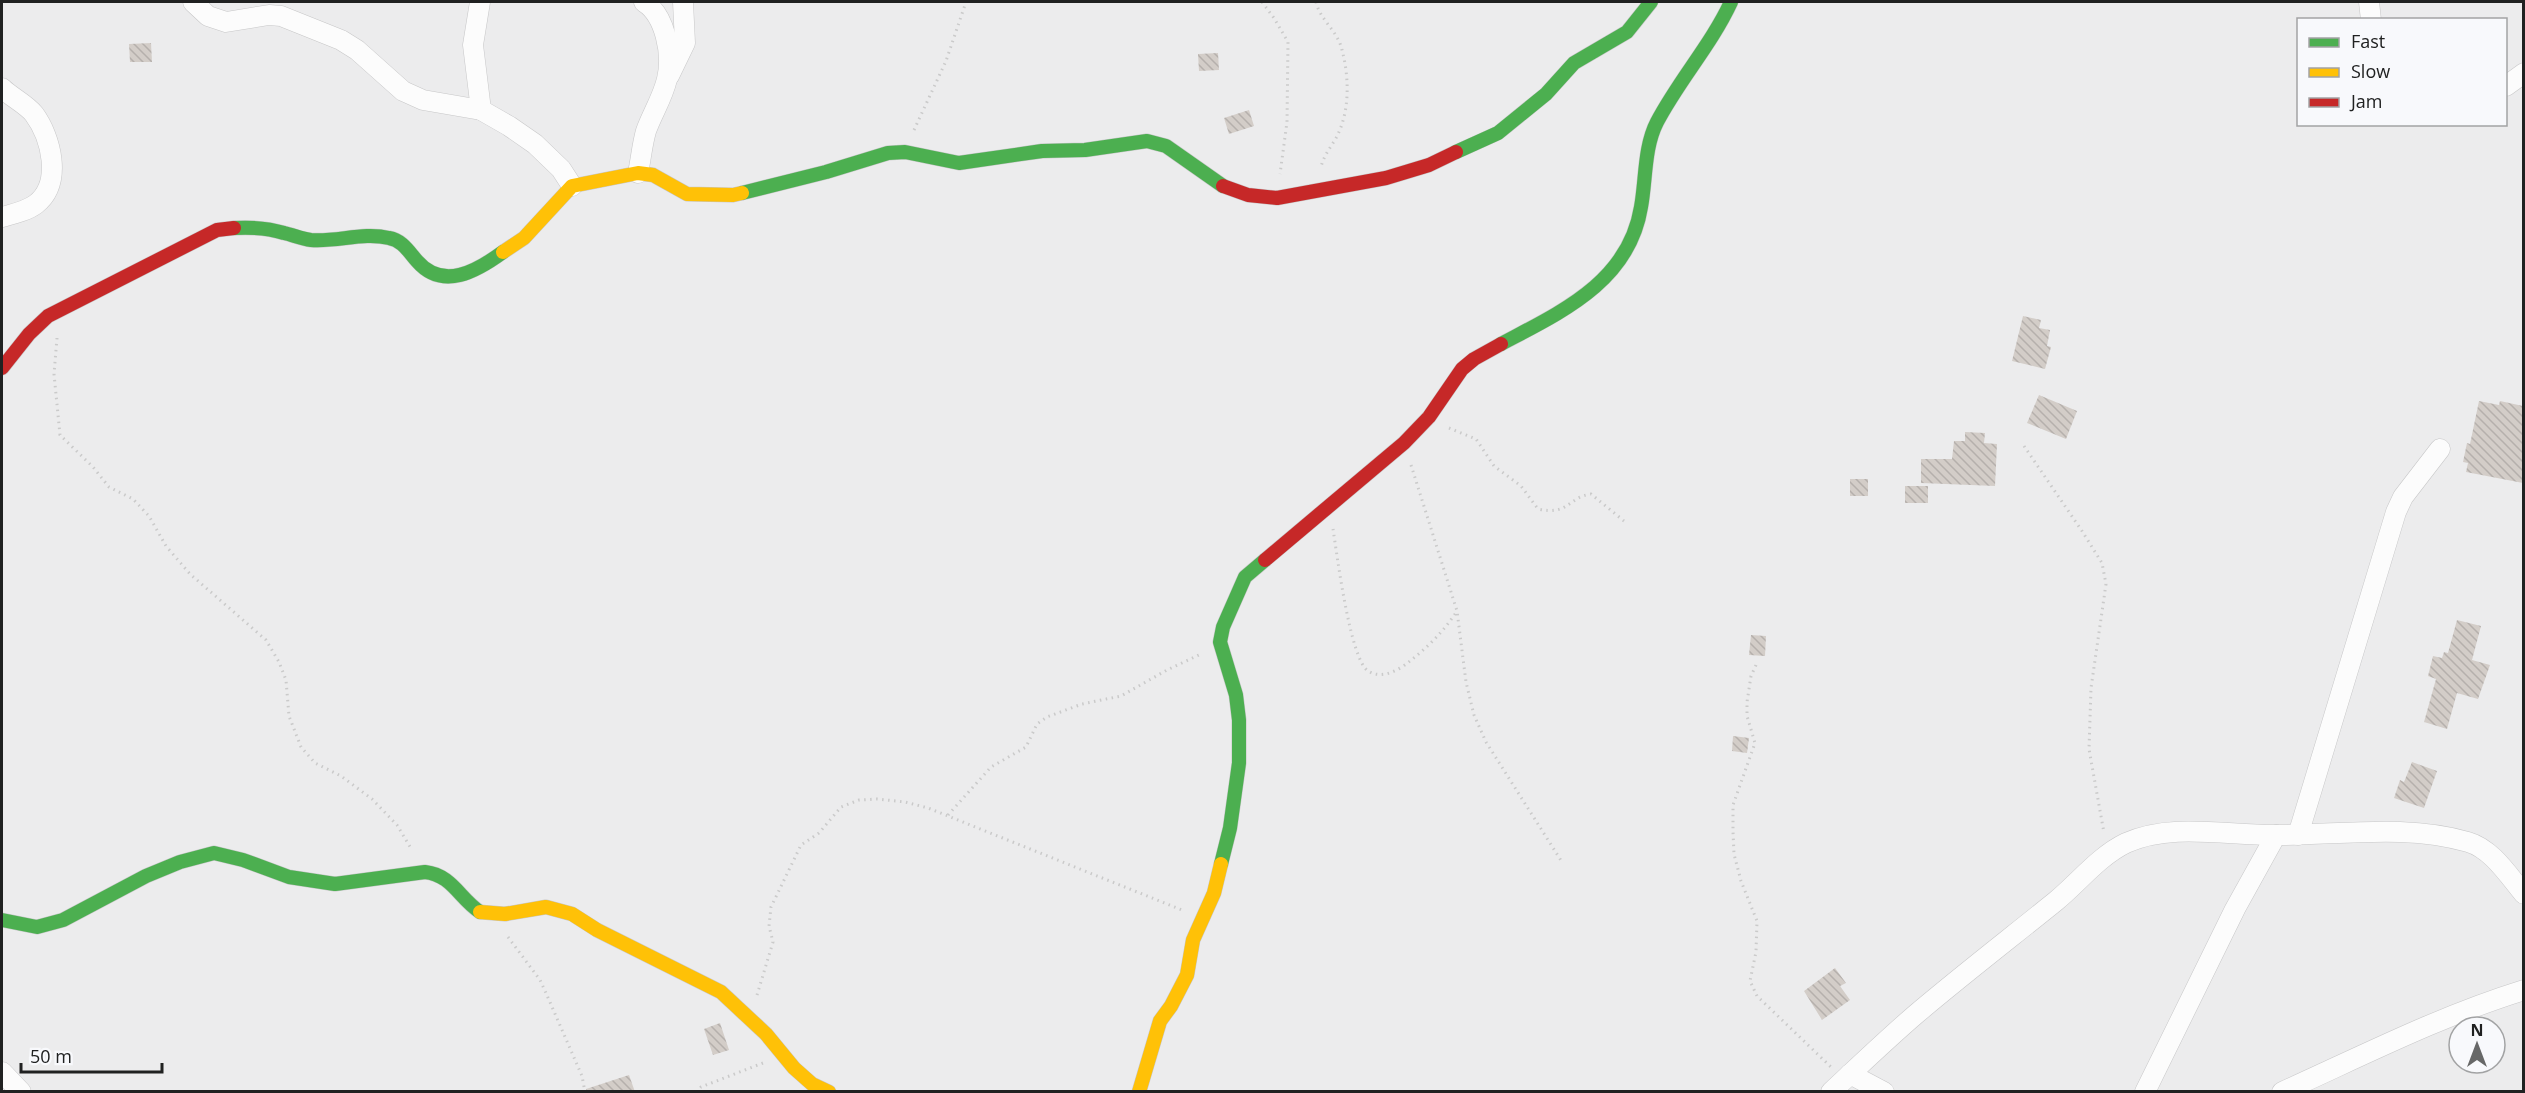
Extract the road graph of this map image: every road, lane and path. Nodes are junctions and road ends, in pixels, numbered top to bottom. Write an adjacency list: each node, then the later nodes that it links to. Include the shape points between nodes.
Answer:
1 (193, 2): 16 (street, via 208,16 226,22 281,16 341,40 403,91 423,100)
2 (480, 2): 16 (street, via 473,45)
3 (644, 2): 13 (street, via 654,9 661,23 669,62)
4 (683, 2): 13 (street, via 685,43)
5 (966, 2): 17 (path, via 946,61)
6 (1262, 2): 21 (path, via 1288,42 1287,122)
7 (1316, 2): 20 (path, via 1342,50 1347,93 1345,114 1322,162)
8 (1651, 2): 20 (street, via 1627,32 1574,63 1546,94 1498,133 1429,165 1386,178)
9 (1731, 2): 25 (street, via 1719,28 1656,123 1638,222 1623,259 1583,300 1474,359)
10 (2369, 2): 11 (street)
11 (2371, 18)
12 (2523, 73): 14 (street)
13 (667, 78): 18 (street, via 646,132)
14 (2507, 85)
15 (2, 88): 22 (street, via 33,113 48,141 52,171 47,191 37,204)
16 (481, 110): 19 (street, via 535,144)
17 (905, 152): 18 (street, via 870,157 733,195 687,194 653,175); 21 (street, via 959,163 1042,151 1156,142 1223,186 1248,195)
18 (638, 173): 19 (street)
19 (572, 186): 23 (street, via 524,238 491,261 459,276 445,278 433,272 392,238 316,241 271,230 227,229 199,238)
20 (1317, 189): 21 (street)
21 (1277, 198)
22 (2, 217)
23 (48, 316): 24 (street); 39 (path, via 58,339 54,374 60,435 109,487 133,499 149,516 165,546 190,574 266,640 286,680 289,716 301,747 315,763 372,799 397,825)
24 (2, 369)
25 (1439, 402): 26 (street); 30 (path, via 1450,430 1476,439 1494,466 1521,486 1538,509 1561,510 1591,494)
26 (1404, 443): 29 (street); 31 (path)
27 (2024, 446): 37 (path, via 2102,563 2106,584 2091,688 2089,749)
28 (2440, 449): 35 (street, via 2396,512)
29 (1329, 504): 31 (path, via 1348,615 1360,661 1368,671 1384,675 1401,668 1428,647); 32 (street, via 1245,577)
30 (1624, 520)
31 (1457, 611): 38 (path, via 1474,715 1486,742)
32 (1220, 642): 34 (path, via 1121,696 1047,717 1037,724 1026,747 991,767); 42 (street, via 1236,695 1239,763 1221,868 1214,894)
33 (1756, 665): 48 (path, via 1747,702 1755,743 1733,805 1734,854 1757,921 1750,981 1757,996)
34 (948, 815): 42 (path); 45 (path, via 905,802 859,800 841,807 819,833 801,845 771,907 769,926 773,942)
35 (2298, 835): 36 (street); 40 (street, via 2400,831 2469,842 2495,859)
36 (2276, 836): 37 (street, via 2171,833 2145,836); 55 (street, via 2235,909)
37 (2108, 855): 48 (street, via 1914,1016)
38 (1562, 862)
39 (425, 872): 41 (street, via 444,877 474,908); 43 (street, via 334,884 289,877 214,852 146,876 63,920 37,927)
40 (2523, 894)
41 (494, 915): 45 (street, via 546,908 572,914 721,992); 50 (path, via 546,993 582,1076)
42 (1201, 918): 53 (street, via 1187,975 1160,1020)
43 (2, 920)
44 (2523, 990): 56 (street, via 2438,1021)
45 (750, 1019): 46 (street)
46 (784, 1056): 51 (path); 52 (street, via 812,1084)
47 (2, 1072): 49 (street)
48 (1842, 1082): 54 (street)
49 (21, 1092)
50 (585, 1092)
51 (696, 1092)
52 (829, 1092)
53 (1139, 1092)
54 (1884, 1092)
55 (2145, 1092)
56 (2282, 1092)

